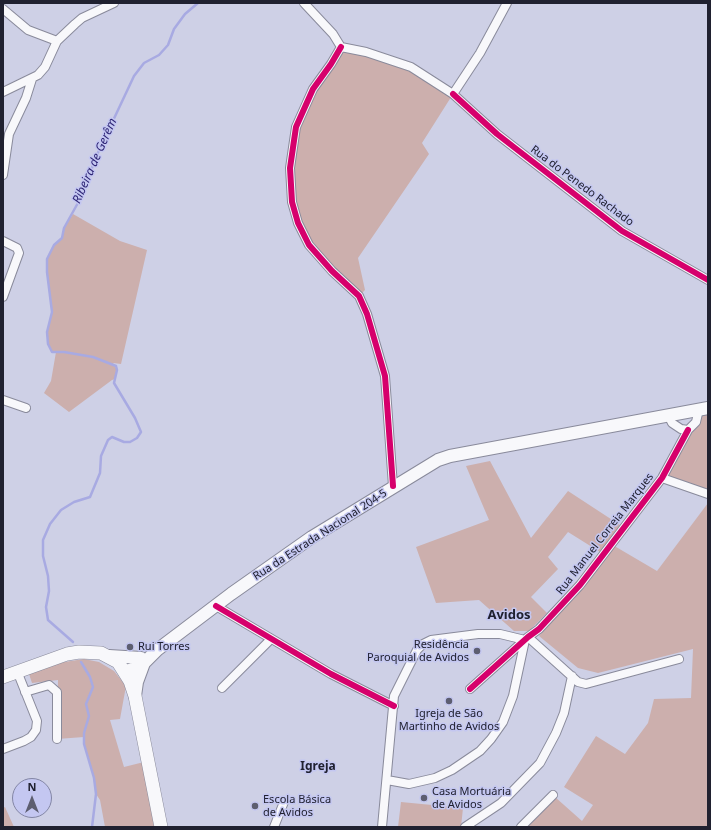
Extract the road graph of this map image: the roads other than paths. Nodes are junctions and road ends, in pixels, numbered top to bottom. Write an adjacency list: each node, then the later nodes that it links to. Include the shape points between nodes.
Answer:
1 (114, 3): 5 (street, via 82,18)
2 (304, 3): 6 (street, via 333,34)
3 (507, 3): 9 (street, via 480,53)
4 (3, 9): 5 (street, via 28,30)
5 (57, 41): 7 (street, via 42,72)
6 (341, 47): 9 (street, Rua do Penedo Rachado, via 410,66); 20 (street, via 313,89 296,127 290,168 292,202 298,223 309,245 359,296 367,314 385,376)
7 (32, 78): 8 (street); 10 (street, via 26,98 9,134)
8 (3, 92)
9 (453, 94): 12 (street, Rua do Penedo Rachado, via 497,134 622,231)
10 (3, 175)
11 (3, 241): 13 (street, via 17,248 19,253)
12 (708, 280)
13 (3, 296)
14 (3, 400): 15 (street)
15 (26, 408)
16 (704, 408): 17 (main road, Rua da Estrada Nacional 204-5); 18 (street, Rua Manuel Correia Marques)
17 (668, 415): 18 (street, via 672,423); 20 (main road, Rua da Estrada Nacional 204-5, via 450,456 432,463)
18 (688, 430): 19 (street, Rua Manuel Correia Marques)
19 (662, 478): 21 (street); 23 (street, Rua Manuel Correia Marques, via 580,585 539,629)
20 (393, 486): 22 (main road, Rua da Estrada Nacional 204-5, via 312,537)
21 (708, 494)
22 (216, 606): 24 (street); 27 (main road, Rua da Estrada Nacional 204-5)
23 (526, 638): 30 (street); 33 (street, Rua Manuel Correia Marques); 36 (street, via 478,634 432,640 422,644 398,686); 39 (street, via 513,696 503,722 492,739 457,766 435,778 410,784)
24 (272, 639): 32 (street); 36 (street, via 331,674)
25 (109, 656): 27 (main road); 28 (main road, via 91,652 67,654); 29 (main road)
26 (680, 659): 30 (street, via 592,684 578,682)
27 (142, 660): 29 (main road, via 133,669); 35 (main road)
28 (17, 671): 31 (main road); 34 (street)
29 (125, 671): 35 (main road)
30 (572, 676): 45 (street, via 561,720 540,763 501,803)
31 (3, 677)
32 (222, 688)
33 (470, 689)
34 (25, 692): 37 (street, via 49,685 57,692); 38 (street, via 37,722 36,730 31,737)
35 (135, 696): 42 (main road)
36 (394, 706): 39 (street)
37 (57, 739)
38 (3, 749)
39 (387, 780): 44 (street)
40 (553, 795): 46 (street)
41 (284, 802): 43 (street)
42 (161, 827)
43 (274, 827)
44 (382, 827)
45 (465, 827)
46 (521, 827)

